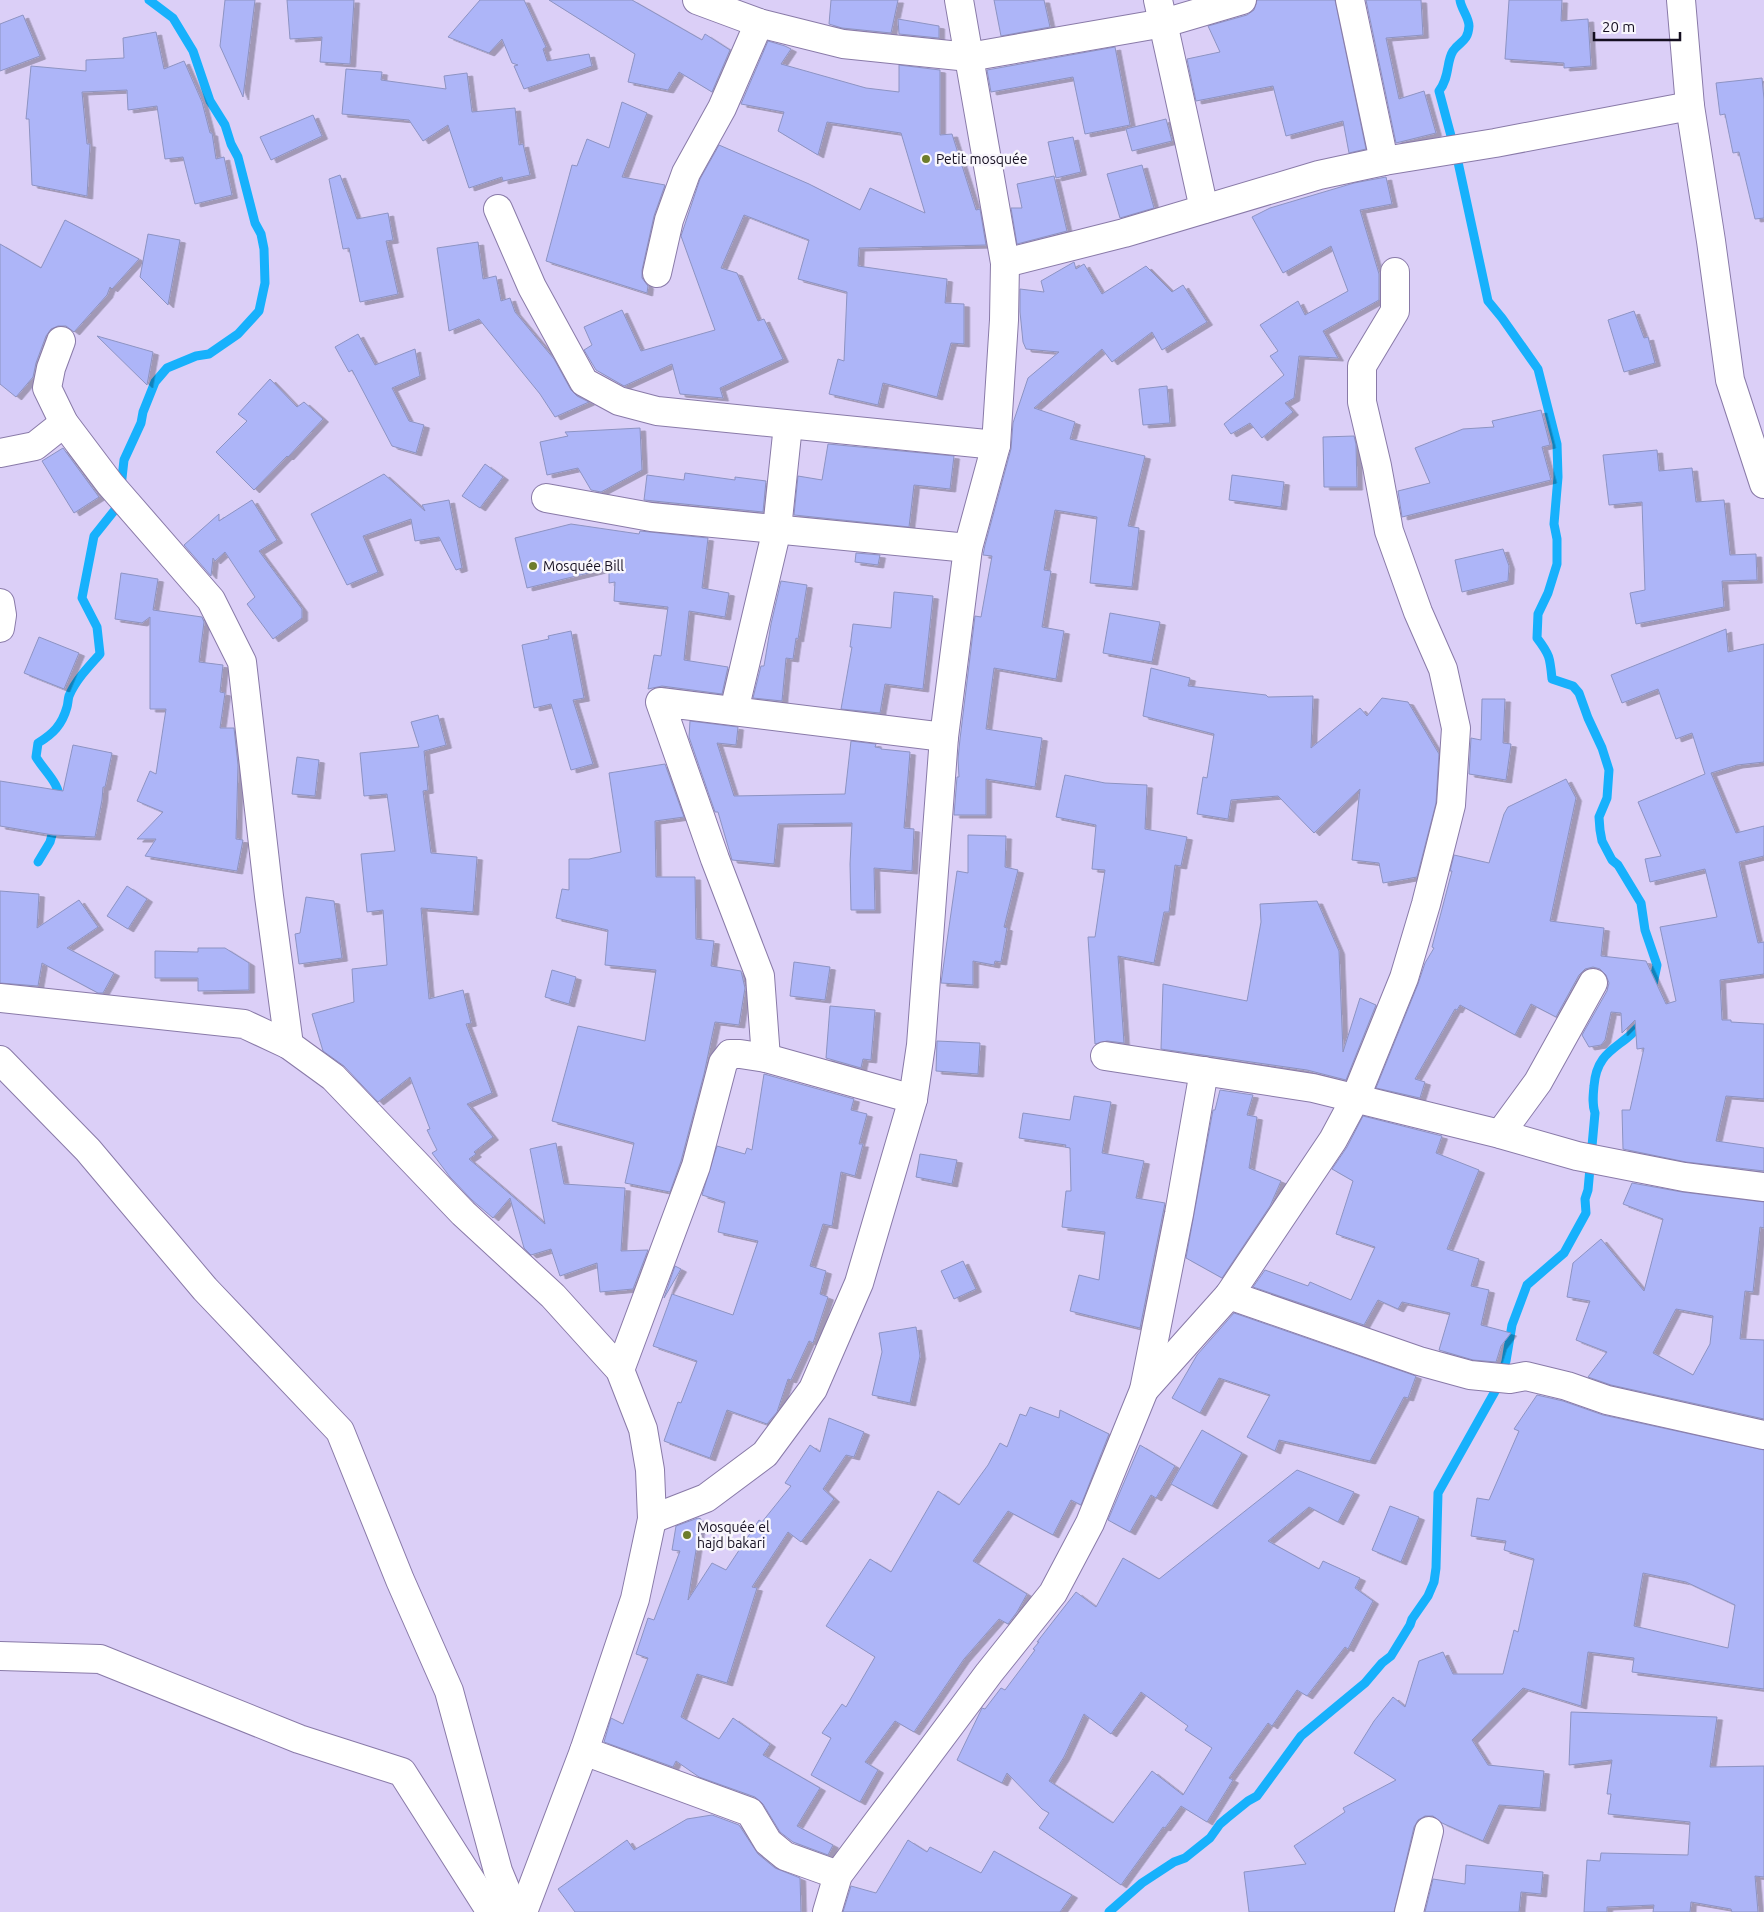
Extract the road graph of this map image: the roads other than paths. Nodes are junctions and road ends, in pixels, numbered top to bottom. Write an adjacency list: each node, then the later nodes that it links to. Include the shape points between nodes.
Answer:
1 (697, 0): 7 (street)
2 (959, 0): 8 (street)
3 (1242, 0): 6 (street)
4 (1350, 0): 10 (street)
5 (1681, 0): 9 (street)
6 (1161, 11): 8 (street); 12 (street)
7 (760, 23): 8 (street, via 842,44); 15 (street, via 722,108 686,173)
8 (968, 57): 13 (street)
9 (1690, 106): 10 (street); 21 (street, via 1730,380)
10 (1396, 160): 12 (street, via 1319,175)
11 (498, 209): 18 (street, via 532,287 584,382 619,401 657,410)
12 (1204, 209): 13 (street)
13 (1005, 263): 19 (street)
14 (1396, 272): 37 (street, via 1395,310 1362,366 1362,402 1389,531 1418,612 1443,669 1456,728 1451,805 1426,904 1404,978)
15 (657, 273)
16 (61, 341): 17 (street, via 47,388)
17 (64, 422): 20 (street, via 35,446); 31 (street, via 133,512 211,600 242,662)
18 (788, 424): 19 (street); 23 (street)
19 (996, 445): 24 (street)
20 (0, 453)
21 (1764, 484)
22 (546, 498): 23 (street, via 651,517)
23 (777, 528): 24 (street); 27 (street)
24 (968, 548): 28 (street)
25 (0, 603): 26 (street)
26 (0, 628)
27 (734, 711): 28 (street); 33 (street, via 660,702 760,976)
28 (944, 737): 36 (street, via 922,1035)
29 (1593, 984): 38 (street, via 1538,1082)
30 (0, 998): 31 (street, via 244,1024)
31 (289, 1045): 41 (street, via 333,1077 463,1213 553,1296)
32 (1105, 1056): 35 (street)
33 (766, 1058): 36 (street); 41 (street, via 730,1054 723,1063 696,1166)
34 (0, 1060): 50 (street, via 88,1150 205,1289 340,1432 449,1691 498,1871)
35 (1204, 1071): 37 (street, via 1313,1088); 42 (street)
36 (912, 1099): 44 (street, via 859,1284 813,1389 764,1454 706,1498)
37 (1355, 1099): 38 (street); 40 (street, via 1333,1140)
38 (1500, 1134): 39 (street, via 1588,1158 1684,1178)
39 (1764, 1187)
40 (1229, 1295): 42 (street); 43 (street, via 1419,1361 1470,1375 1526,1376 1616,1402)
41 (620, 1370): 44 (street, via 643,1429 650,1470)
42 (1144, 1390): 48 (street, via 1090,1522 1053,1593)
43 (1764, 1435)
44 (652, 1520): 46 (street, via 634,1600)
45 (0, 1656): 49 (street, via 100,1659 299,1739 402,1772)
46 (584, 1751): 48 (street, via 750,1812 768,1842 785,1856); 51 (street)
47 (1428, 1831): 53 (street)
48 (838, 1875): 52 (street)
49 (491, 1912)
50 (515, 1912)
51 (523, 1912)
52 (827, 1912)
53 (1409, 1912)

